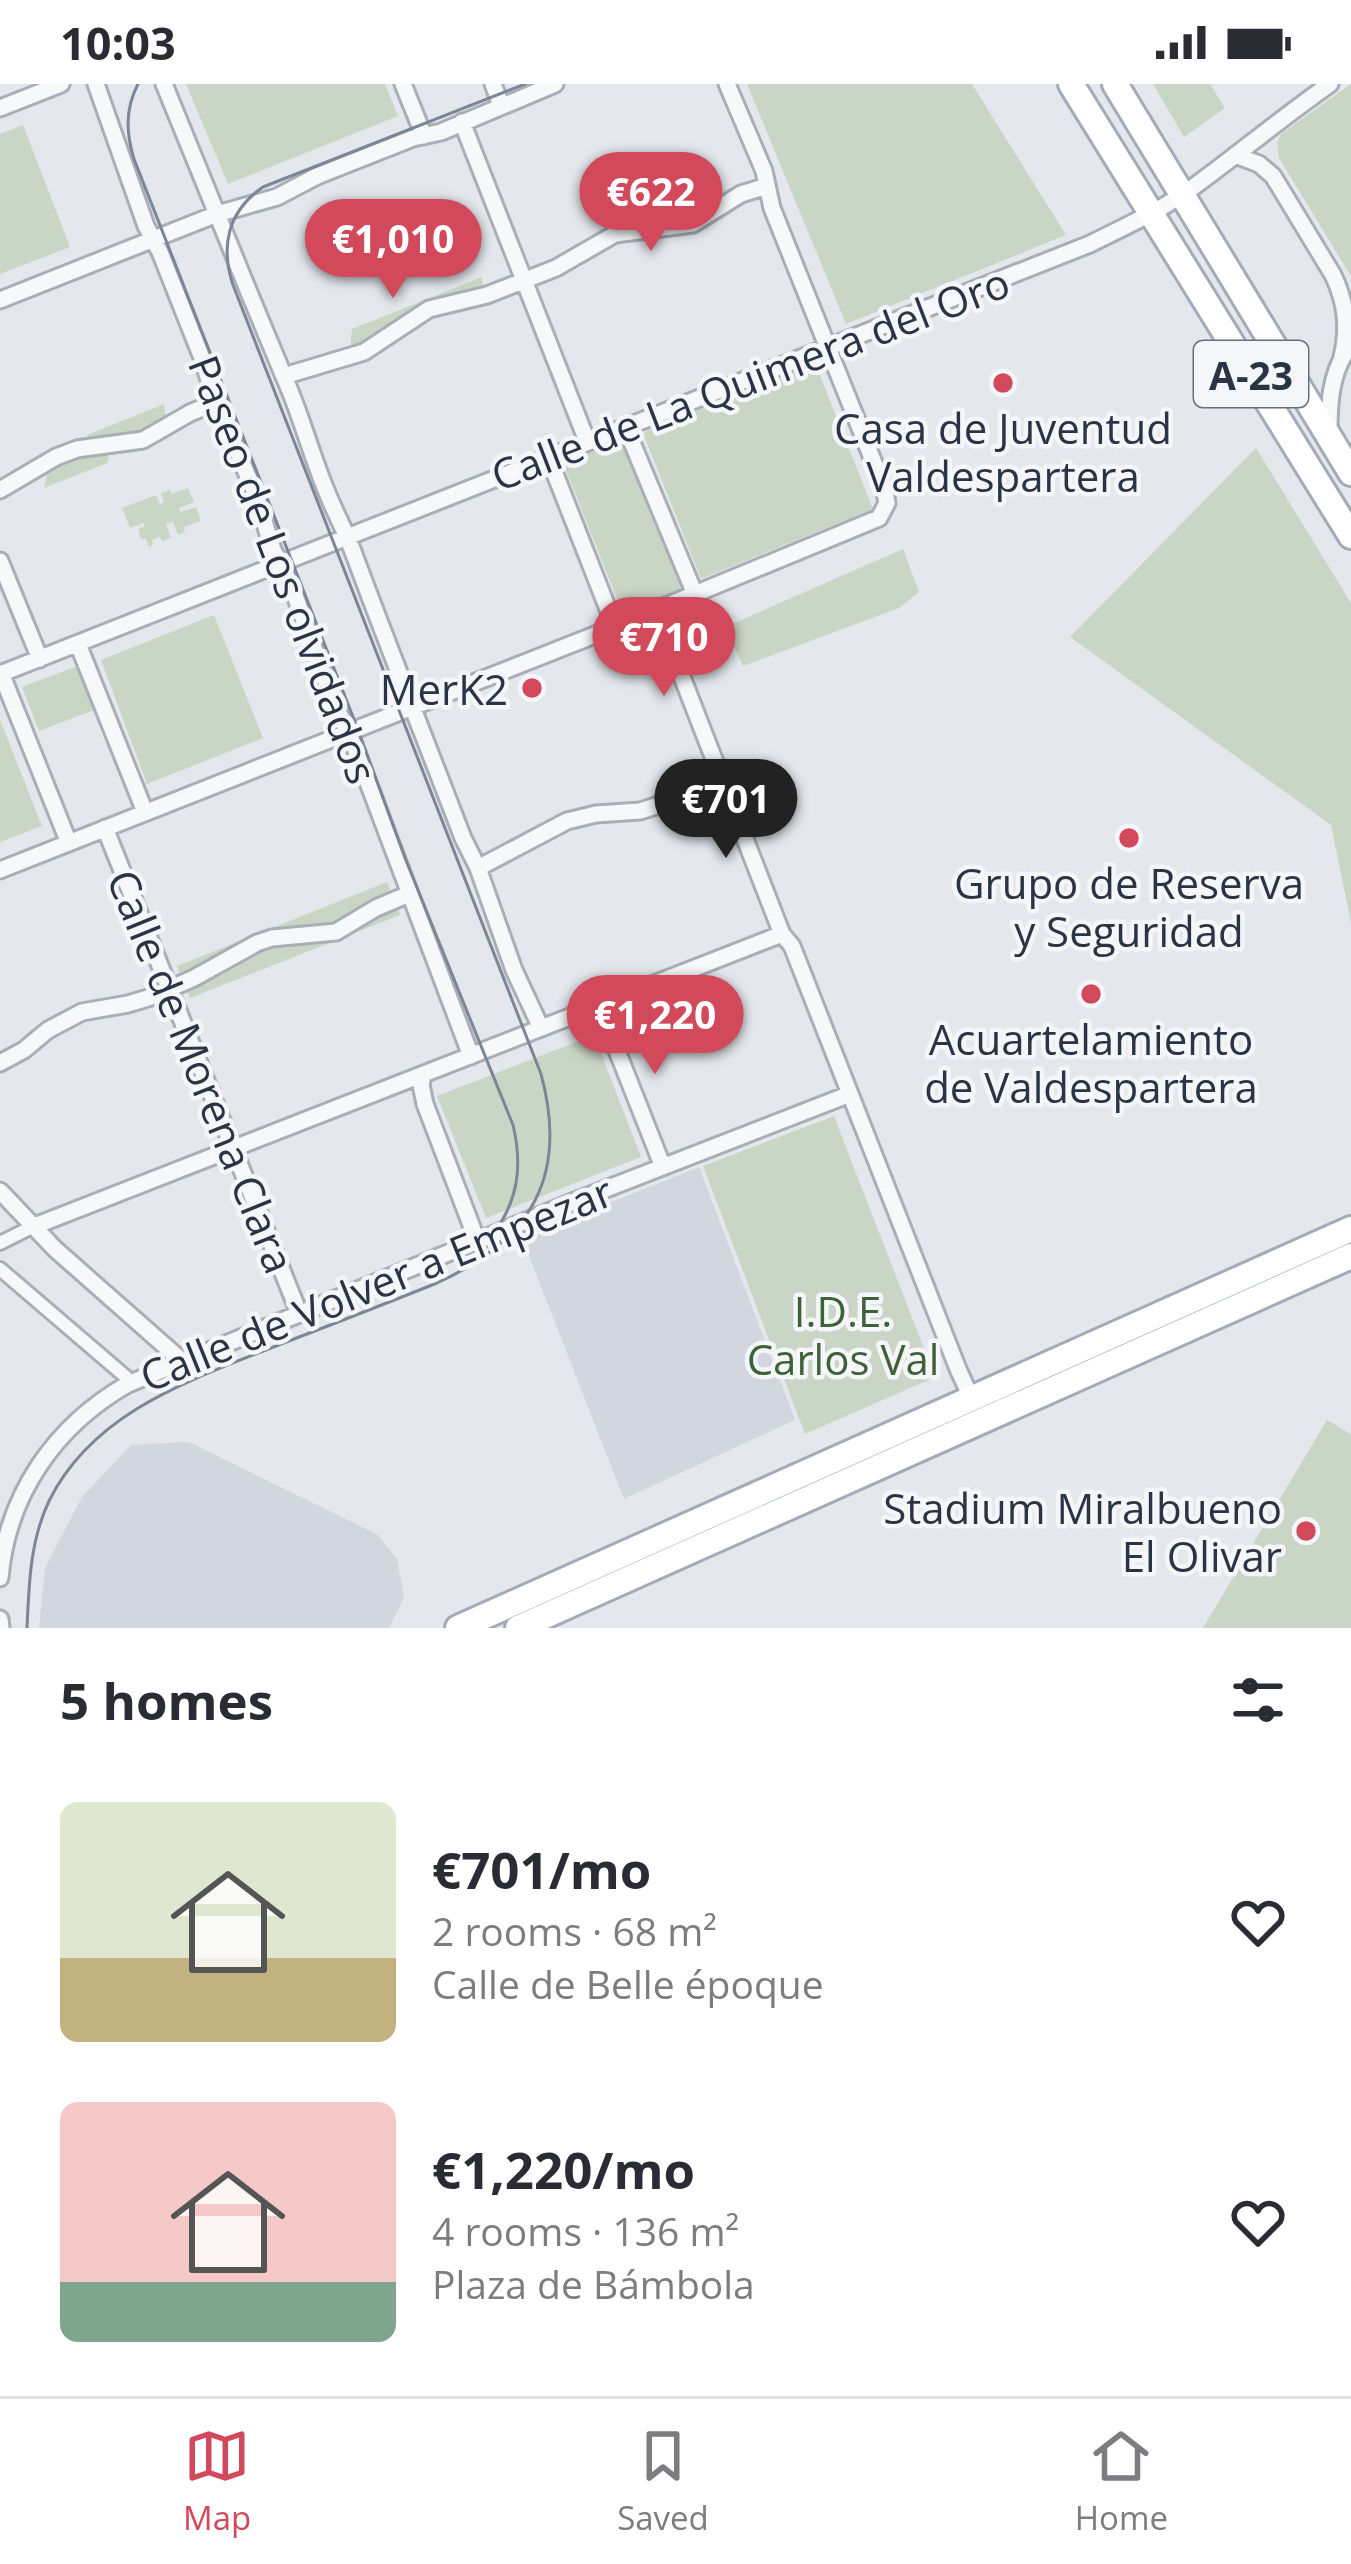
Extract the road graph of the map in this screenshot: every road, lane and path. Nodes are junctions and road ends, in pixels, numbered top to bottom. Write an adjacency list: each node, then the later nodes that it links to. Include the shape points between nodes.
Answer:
1 (61, 84): 12 (street)
2 (96, 84): 20 (street, Paseo de Los olvidados)
3 (164, 84): 19 (street, Paseo de Los olvidados)
4 (403, 84): 14 (street)
5 (493, 84): 11 (street)
6 (556, 84): 11 (street)
7 (727, 84): 16 (street)
8 (1072, 84): 18 (main road, A-23)
9 (1115, 84): 17 (main road)
10 (1330, 84): 15 (street, Calle de La Quimera del Oro)
11 (501, 105): 13 (street)
12 (0, 108)
13 (462, 122): 14 (street); 21 (street)
14 (424, 136): 19 (street)
15 (1235, 155): 17 (street, Calle de La Quimera del Oro); 24 (street, via 1273,176 1333,275)
16 (766, 186): 21 (street, via 693,224 615,234); 23 (street)
17 (1182, 195): 18 (street, Calle de La Quimera del Oro); 28 (main road)
18 (1151, 213): 23 (street, Calle de La Quimera del Oro); 33 (main road, A-23)
19 (217, 214): 20 (street); 25 (street, Paseo de Los olvidados)
20 (154, 240): 22 (street); 26 (street, Paseo de Los olvidados)
21 (524, 280): 25 (street, via 429,309 364,352); 29 (street)
22 (0, 300)
23 (828, 349): 27 (street, Calle de La Quimera del Oro); 37 (street, via 884,488 885,509 872,522)
24 (1346, 352): 28 (street, via 1335,372)
25 (284, 376): 34 (street, Paseo de Los olvidados)
26 (216, 402): 32 (street, via 143,440 56,457); 36 (street, Paseo de Los olvidados)
27 (626, 428): 29 (street, Calle de La Quimera del Oro); 37 (street)
28 (1329, 437): 31 (main road)
29 (587, 441): 30 (street, Calle de La Quimera del Oro)
30 (548, 456): 34 (street, Calle de La Quimera del Oro); 39 (street)
31 (1351, 473)
32 (0, 490)
33 (1351, 536)
34 (346, 537): 36 (street); 43 (street, Paseo de Los olvidados)
35 (0, 561): 41 (street)
36 (281, 565): 40 (street); 44 (street, Paseo de Los olvidados)
37 (694, 592): 38 (street)
38 (656, 610): 39 (street); 45 (street)
39 (615, 627): 43 (street)
40 (78, 644): 41 (street); 46 (street)
41 (40, 659): 42 (street)
42 (1, 674): 48 (street)
43 (412, 706): 44 (street); 49 (street, Paseo de Los olvidados)
44 (347, 731): 46 (street); 51 (street, Paseo de Los olvidados)
45 (719, 771): 49 (street, via 656,806 567,821); 52 (street)
46 (145, 812): 47 (street)
47 (105, 828): 48 (street); 53 (street, Calle de Morena Clara)
48 (68, 843): 50 (street)
49 (478, 868): 55 (street, Paseo de Los olvidados)
50 (0, 870)
51 (409, 894): 53 (street, via 336,932 257,943); 56 (street, Paseo de Los olvidados)
52 (782, 934): 54 (street); 59 (street)
53 (169, 989): 57 (street, via 82,1012); 60 (street, Calle de Morena Clara)
54 (599, 1005): 55 (street); 61 (street)
55 (541, 1028): 56 (street)
56 (471, 1055): 58 (street)
57 (0, 1063)
58 (423, 1076): 60 (street); 66 (street, via 425,1104)
59 (850, 1094): 61 (street, Calle de Volver a Empezar); 72 (street)
60 (233, 1148): 63 (street); 69 (street, Calle de Morena Clara)
61 (662, 1167): 66 (street, Calle de Volver a Empezar)
62 (0, 1191): 63 (street)
63 (32, 1227): 65 (street); 70 (street)
64 (1351, 1228): 72 (main road)
65 (0, 1243)
66 (478, 1243): 69 (street, Calle de Volver a Empezar)
67 (1351, 1256): 73 (main road)
68 (0, 1269): 71 (street)
69 (299, 1313): 70 (street, Calle de Volver a Empezar)
70 (182, 1361): 71 (street, Calle de Volver a Empezar)
71 (127, 1381): 74 (street, Calle de Volver a Empezar, via 52,1446 9,1526)
72 (970, 1400): 73 (street); 77 (main road)
73 (995, 1414): 78 (main road)
74 (0, 1578)
75 (0, 1619): 76 (street)
76 (1, 1628)
77 (458, 1628)
78 (518, 1628)

